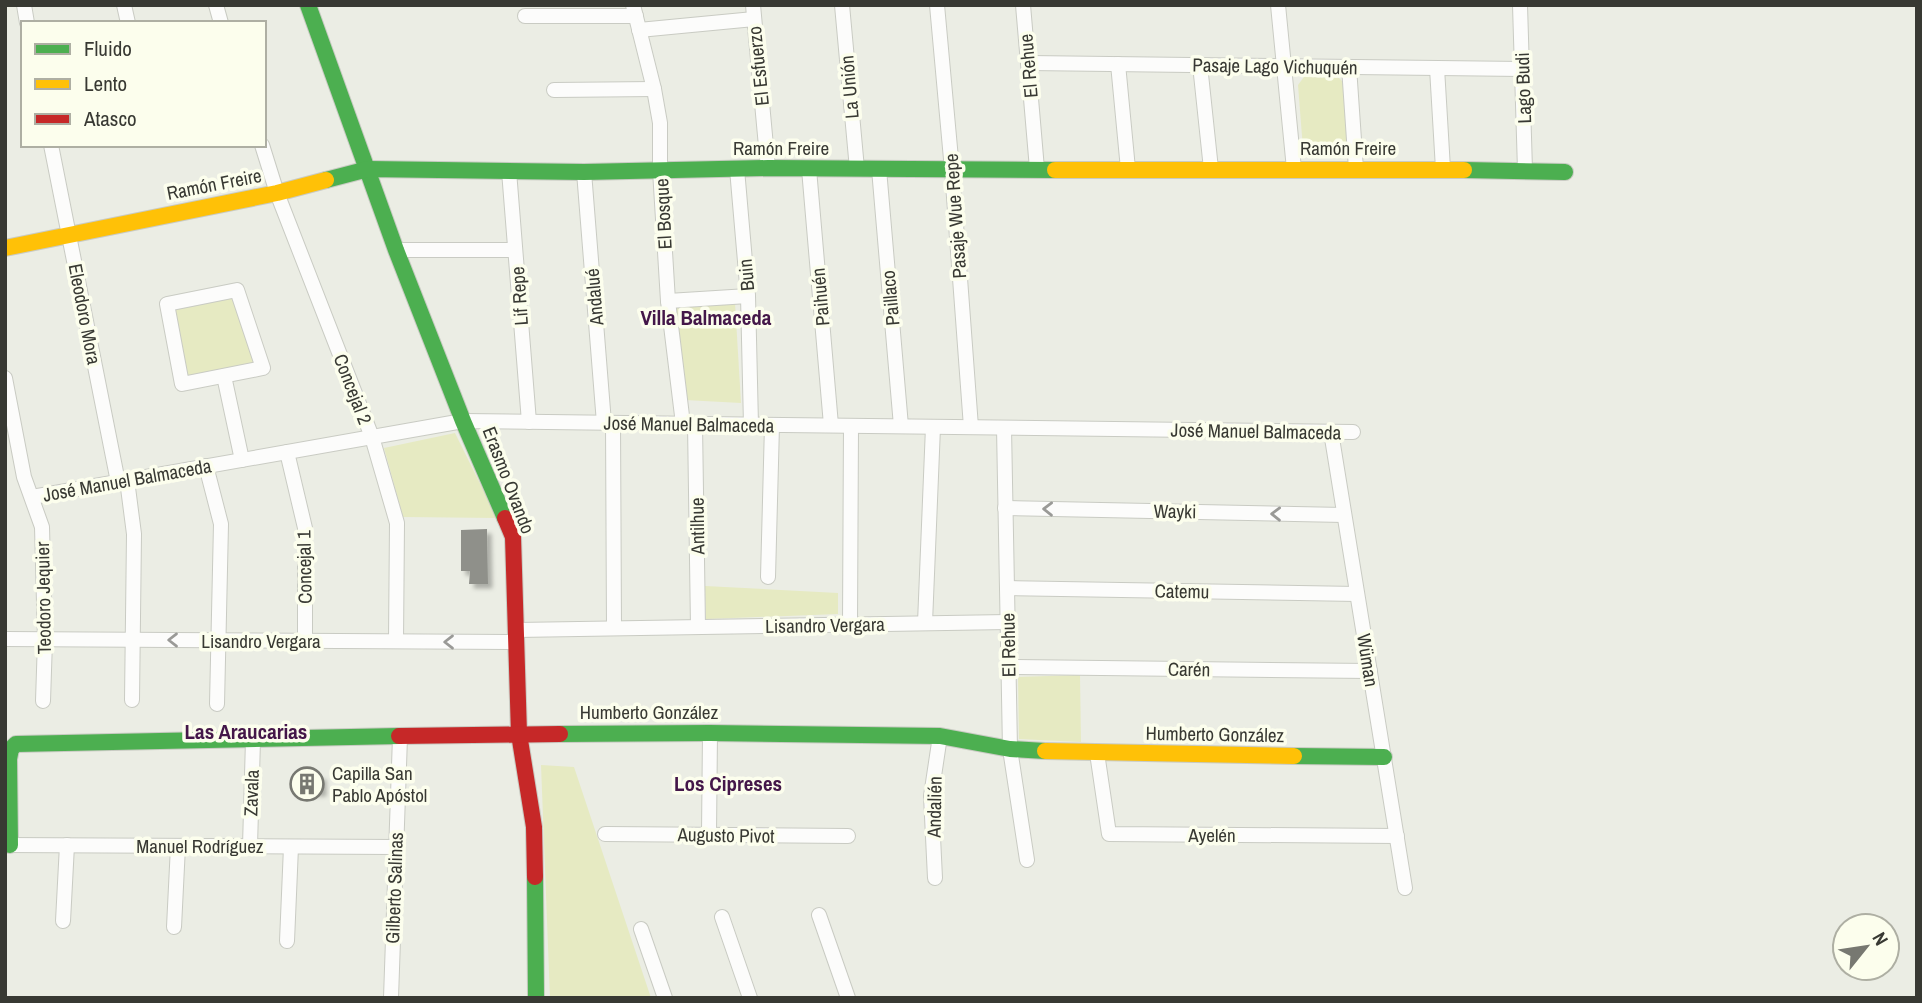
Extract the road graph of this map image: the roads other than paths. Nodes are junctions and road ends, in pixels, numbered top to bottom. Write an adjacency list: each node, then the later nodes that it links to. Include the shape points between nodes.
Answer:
1 (308, 5): 22 (street, Erasmo Ovando)
2 (842, 5): 25 (street, La Unión)
3 (937, 5): 34 (street, Pasaje Wue Repe)
4 (1023, 5): 10 (street, El Rehue)
5 (1278, 5): 13 (street)
6 (1520, 5): 16 (street, Lago Budi)
7 (753, 12): 9 (street); 21 (street, El Esfuerzo)
8 (525, 16): 9 (street)
9 (636, 17): 17 (street, El Bosque)
10 (1029, 63): 11 (street, Pasaje Lago Vichuquén); 27 (street, El Rehue)
11 (1118, 64): 12 (street, Pasaje Lago Vichuquén); 28 (street)
12 (1200, 65): 13 (street, Pasaje Lago Vichuquén); 29 (street)
13 (1283, 66): 14 (street, Pasaje Lago Vichuquén); 30 (street)
14 (1349, 67): 15 (street, Pasaje Lago Vichuquén); 31 (street)
15 (1437, 68): 16 (street, Pasaje Lago Vichuquén); 32 (street)
16 (1522, 69): 35 (street, Lago Budi)
17 (654, 89): 18 (street); 33 (street, El Bosque)
18 (554, 90)
19 (51, 147): 40 (street, Eleodoro Mora)
20 (263, 147): 39 (street, Concejal 2)
21 (768, 168): 23 (street, Ramón Freire); 24 (street, Ramón Freire)
22 (368, 169): 36 (street, Ramón Freire); 39 (street, Ramón Freire); 42 (street, Erasmo Ovando)
23 (737, 169): 33 (street, Ramón Freire); 44 (street, Buin)
24 (809, 169): 25 (street, Ramón Freire); 54 (street, Paihuén)
25 (857, 169): 26 (street, Ramón Freire)
26 (879, 169): 34 (street, Ramón Freire); 56 (street, Paillaco)
27 (1037, 169): 28 (street, Ramón Freire); 34 (street, Ramón Freire)
28 (1128, 169): 29 (street, Ramón Freire)
29 (1210, 169): 30 (street, Ramón Freire)
30 (1294, 169): 31 (street, Ramón Freire)
31 (1356, 169): 32 (street, Ramón Freire)
32 (1443, 169): 35 (street, Ramón Freire)
33 (660, 170): 37 (street, Ramón Freire); 45 (street, El Bosque)
34 (952, 170): 58 (street, Pasaje Wue Repe)
35 (1525, 170): 38 (street, Ramón Freire)
36 (509, 171): 37 (street, Ramón Freire); 43 (street, Lif Repe)
37 (584, 172): 50 (street, Andalué)
38 (1564, 172)
39 (277, 193): 40 (street, Ramón Freire); 62 (street, Concejal 2)
40 (69, 235): 41 (street, Ramón Freire); 66 (street, Eleodoro Mora)
41 (5, 248)
42 (396, 250): 43 (street); 48 (street, Erasmo Ovando)
43 (515, 250): 49 (street, Lif Repe)
44 (748, 296): 45 (street); 52 (street, Buin)
45 (668, 301): 51 (street, El Bosque)
46 (223, 376): 46 (street, via 263,369 237,290 167,304 182,384); 64 (street)
47 (5, 378): 67 (street, Teodoro Jequier)
48 (463, 421): 49 (street, José Manuel Balmaceda); 62 (street, José Manuel Balmaceda); 78 (street, Erasmo Ovando, via 513,537)
49 (528, 422): 50 (street, José Manuel Balmaceda)
50 (608, 423): 51 (street, José Manuel Balmaceda); 77 (street, Andalué)
51 (689, 424): 52 (street, José Manuel Balmaceda); 76 (street, Antilhue)
52 (751, 425): 53 (street, José Manuel Balmaceda)
53 (772, 425): 54 (street, José Manuel Balmaceda); 70 (street)
54 (831, 425): 55 (street, José Manuel Balmaceda)
55 (851, 426): 56 (street, José Manuel Balmaceda); 75 (street)
56 (901, 426): 57 (street, José Manuel Balmaceda)
57 (933, 427): 58 (street, José Manuel Balmaceda); 74 (street)
58 (971, 427): 59 (street, José Manuel Balmaceda)
59 (1004, 428): 60 (street, José Manuel Balmaceda); 68 (street, El Rehue)
60 (1331, 432): 61 (street, José Manuel Balmaceda); 69 (street, Wüman)
61 (1353, 432)
62 (372, 437): 63 (street, José Manuel Balmaceda); 84 (street, Concejal 2, via 397,523)
63 (287, 452): 64 (street, José Manuel Balmaceda); 83 (street, Concejal 1, via 305,528)
64 (242, 460): 65 (street, José Manuel Balmaceda)
65 (206, 466): 66 (street, José Manuel Balmaceda); 82 (street, via 221,523)
66 (122, 481): 67 (street, José Manuel Balmaceda); 81 (street, Eleodoro Mora, via 134,534)
67 (32, 497): 80 (street, Teodoro Jequier, via 42,527)
68 (1005, 508): 69 (street, Wayki, one-way to 68); 71 (street, El Rehue)
69 (1344, 515): 72 (street, Wüman)
70 (768, 578)
71 (1007, 588): 72 (street, Catemu); 73 (street, El Rehue)
72 (1357, 594): 86 (street, Wüman)
73 (1008, 622): 74 (street, Lisandro Vergara); 85 (street, El Rehue)
74 (925, 623): 75 (street, Lisandro Vergara)
75 (850, 625): 76 (street, Lisandro Vergara)
76 (698, 627): 77 (street, Lisandro Vergara)
77 (614, 628): 78 (street, Lisandro Vergara)
78 (517, 636): 84 (street, Lisandro Vergara, one-way to 84); 91 (street, Erasmo Ovando)
79 (5, 639): 80 (street, Lisandro Vergara)
80 (45, 639): 81 (street, Lisandro Vergara); 88 (street, Teodoro Jequier)
81 (132, 640): 82 (street, Lisandro Vergara, one-way to 81); 87 (street, Eleodoro Mora)
82 (219, 641): 83 (street, Lisandro Vergara); 89 (street)
83 (305, 641): 84 (street, Lisandro Vergara)
84 (396, 642)
85 (1009, 667): 86 (street, Carén); 95 (street, El Rehue)
86 (1370, 671): 97 (street, Wüman)
87 (132, 700)
88 (43, 701)
89 (217, 704)
90 (710, 733): 91 (street, Humberto González); 92 (street, Humberto González); 99 (street)
91 (519, 734): 93 (street, Humberto González); 118 (street, Erasmo Ovando, via 534,827)
92 (940, 736): 95 (street, Humberto González); 109 (street, Andalién, via 931,796)
93 (400, 737): 94 (street, Humberto González); 107 (street, Gilberto Salinas)
94 (253, 740): 102 (street, Humberto González, via 16,744 9,759); 105 (street, Zavala)
95 (1010, 749): 96 (street, Humberto González); 108 (street, El Rehue)
96 (1097, 753): 97 (street, Humberto González); 101 (street, Ayelén, via 1109,834)
97 (1384, 757): 101 (street, Wüman)
98 (605, 834): 99 (street, Augusto Pivot)
99 (709, 834): 100 (street, Augusto Pivot)
100 (848, 836)
101 (1397, 836): 110 (street, Wüman)
102 (7, 845): 103 (street, Manuel Rodríguez)
103 (67, 845): 104 (street, Manuel Rodríguez); 113 (street)
104 (177, 846): 105 (street, Manuel Rodríguez); 114 (street)
105 (250, 846): 106 (street, Manuel Rodríguez)
106 (291, 847): 107 (street, Manuel Rodríguez); 116 (street)
107 (396, 847): 117 (street, Gilberto Salinas)
108 (1027, 860)
109 (935, 878)
110 (1405, 888)
111 (819, 915): 121 (street)
112 (722, 917): 120 (street)
113 (63, 921)
114 (174, 927)
115 (641, 929): 119 (street)
116 (287, 941)
117 (391, 998)
118 (536, 998)
119 (665, 998)
120 (750, 998)
121 (848, 998)

